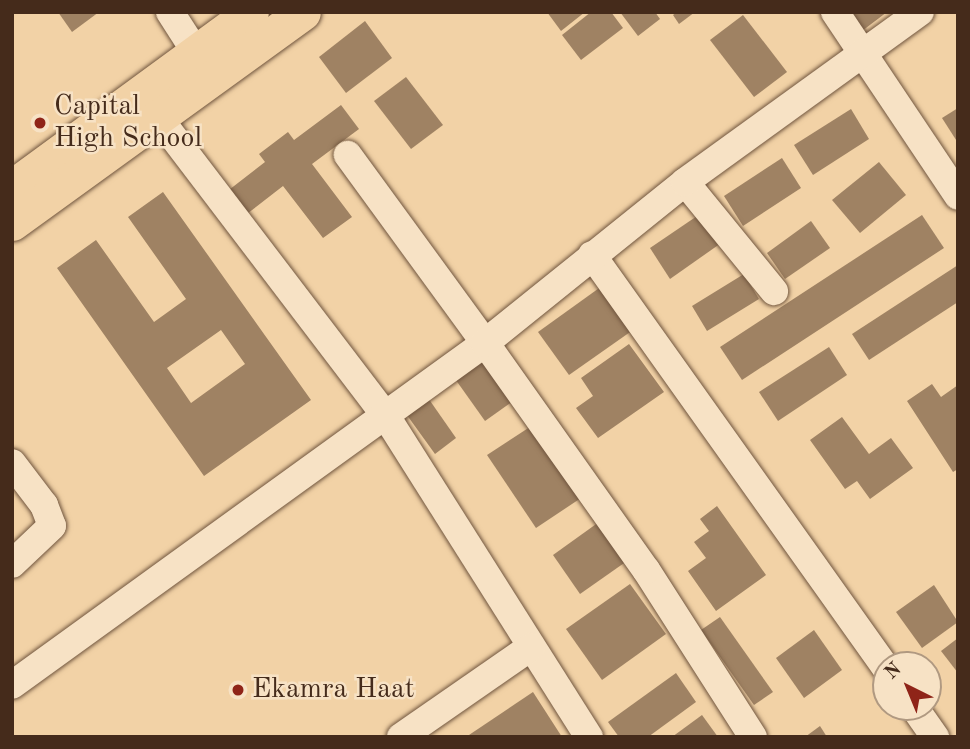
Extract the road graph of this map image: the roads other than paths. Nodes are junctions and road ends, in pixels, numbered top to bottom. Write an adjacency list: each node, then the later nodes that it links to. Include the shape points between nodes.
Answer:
1 (170, 12): 7 (street)
2 (251, 12): 7 (main road)
3 (303, 12): 8 (main road)
4 (835, 12): 6 (street)
5 (920, 12): 6 (street)
6 (863, 52): 10 (street); 12 (street)
7 (197, 54): 11 (main road)
8 (158, 117): 13 (main road); 17 (street)
9 (348, 155): 16 (street)
10 (685, 182): 14 (street); 15 (street)
11 (12, 187)
12 (958, 196)
13 (12, 223)
14 (592, 255): 16 (street); 21 (street)
15 (774, 291)
16 (485, 343): 17 (street); 26 (street, via 646,570)
17 (386, 416): 20 (street); 22 (street)
18 (12, 463): 19 (street, via 44,505 52,526)
19 (12, 564)
20 (531, 647): 24 (street); 25 (street)
21 (874, 651)
22 (12, 685)
23 (924, 721): 27 (street)
24 (401, 737)
25 (589, 737)
26 (753, 737)
27 (935, 737)

